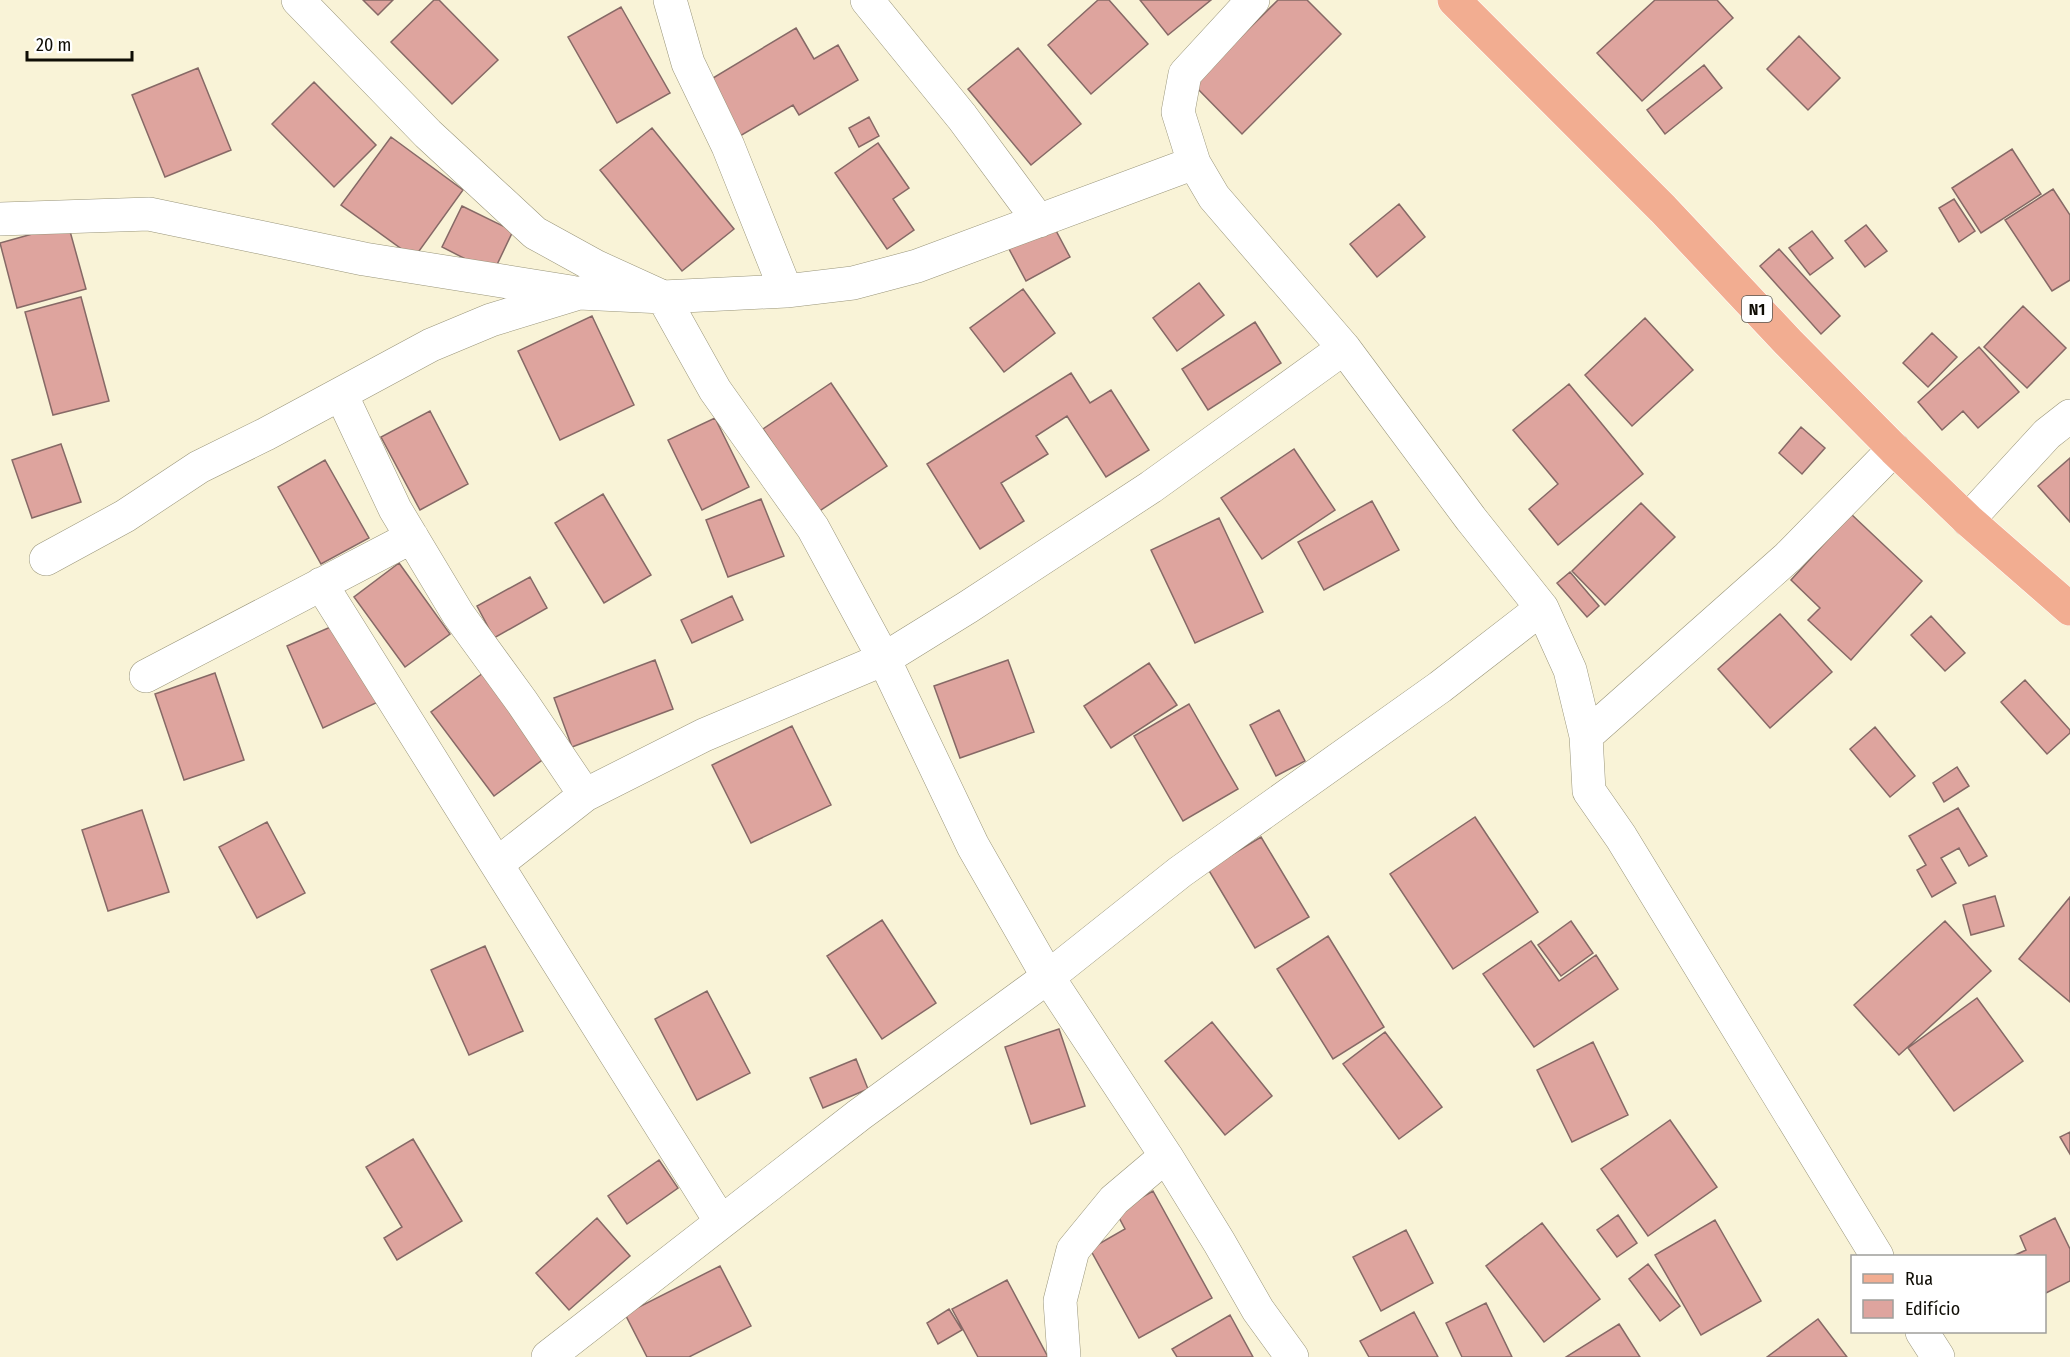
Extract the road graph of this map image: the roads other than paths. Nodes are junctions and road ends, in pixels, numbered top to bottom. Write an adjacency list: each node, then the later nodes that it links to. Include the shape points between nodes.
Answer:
1 (297, 0): 11 (street, via 428,134 535,233)
2 (670, 0): 9 (street, via 688,63 728,146)
3 (867, 0): 8 (street, via 962,117)
4 (1253, 0): 6 (street, via 1185,74 1178,112)
5 (1454, 0): 15 (main road, N1)
6 (1194, 163): 8 (street); 12 (street, via 1214,197)
7 (0, 219): 10 (street, via 149,214 364,259)
8 (1039, 221): 9 (street, via 906,269 853,283)
9 (786, 291): 11 (street)
10 (579, 293): 11 (street); 13 (street, via 490,320)
11 (663, 297): 22 (street, via 715,390 813,528)
12 (1344, 348): 20 (street); 22 (street, via 1151,487)
13 (340, 394): 17 (street); 18 (street, via 199,467 125,516)
14 (2070, 416): 16 (street, via 2047,434)
15 (1894, 449): 16 (main road, N1); 24 (street, via 1788,557)
16 (1968, 520): 21 (main road, N1)
17 (412, 537): 19 (street); 25 (street, via 458,614)
18 (46, 559)
19 (321, 584): 23 (street); 26 (street)
20 (1542, 608): 24 (street, via 1570,670); 27 (street, via 1440,687 1180,872)
21 (2070, 609)
22 (884, 659): 25 (street, via 704,735); 27 (street, via 973,846)
23 (146, 676)
24 (1586, 736): 30 (street, via 1589,791 1621,837)
25 (585, 795): 26 (street)
26 (497, 864): 29 (street)
27 (1048, 977): 28 (street); 29 (street)
28 (1166, 1156): 33 (street, via 1114,1200 1073,1250 1060,1301); 34 (street, via 1258,1310)
29 (721, 1222): 32 (street)
30 (1876, 1255)
31 (1923, 1333): 35 (street)
32 (548, 1357)
33 (1064, 1357)
34 (1292, 1357)
35 (1938, 1357)

